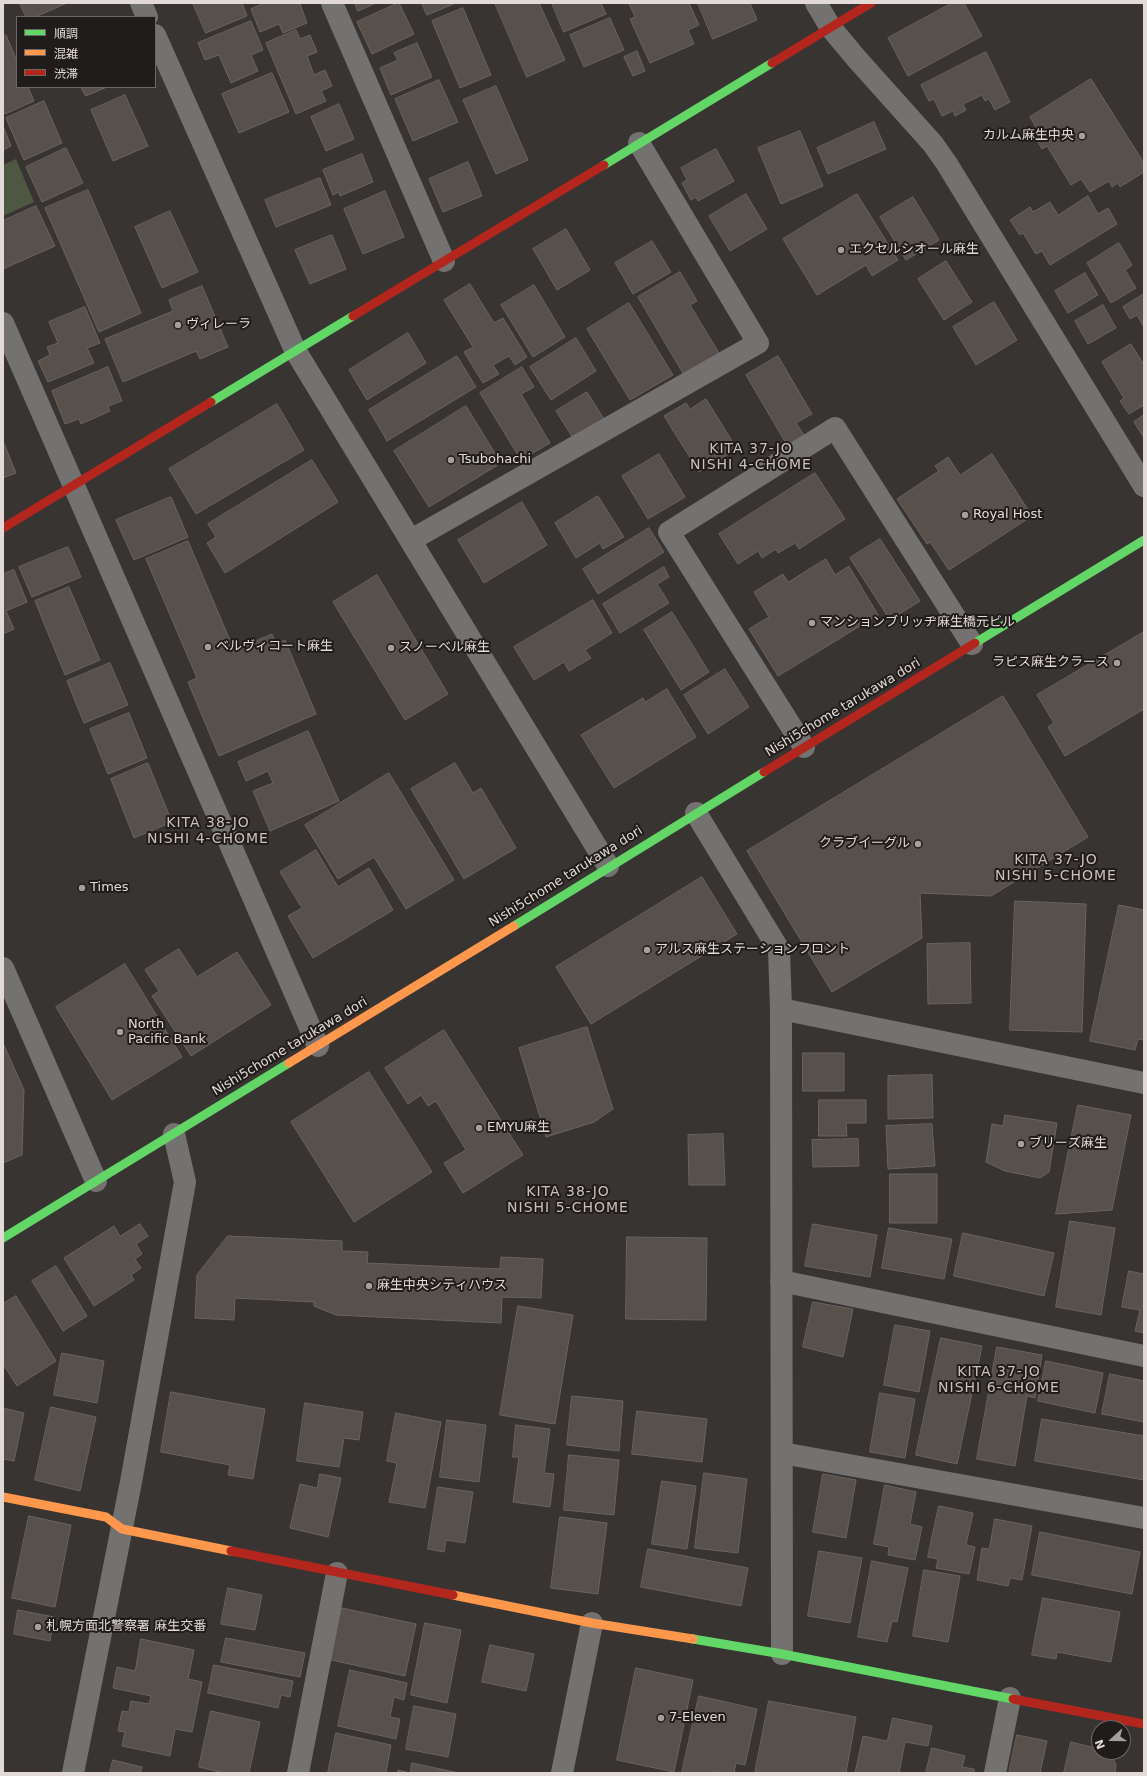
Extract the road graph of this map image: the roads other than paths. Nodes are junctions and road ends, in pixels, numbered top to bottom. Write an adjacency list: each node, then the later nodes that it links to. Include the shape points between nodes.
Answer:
1 (141, 3): 5 (street)
2 (332, 3): 9 (street)
3 (816, 3): 6 (street)
4 (871, 3): 6 (street)
5 (147, 16)
6 (831, 28): 8 (street); 13 (street, via 933,144 947,164)
7 (156, 37): 11 (street)
8 (639, 143): 9 (street); 15 (street, via 758,343)
9 (444, 261): 11 (street)
10 (3, 323): 12 (street)
11 (295, 350): 12 (street); 15 (street)
12 (73, 485): 14 (street); 23 (street)
13 (1144, 486)
14 (3, 528)
15 (411, 540): 20 (street)
16 (1144, 540): 17 (street, Nishi5chome tarukawa dori)
17 (972, 644): 18 (street, Nishi5chome tarukawa dori); 18 (street, via 835,428 669,532)
18 (804, 747): 19 (street, Nishi5chome tarukawa dori)
19 (696, 813): 20 (street, Nishi5chome tarukawa dori); 22 (street, via 779,950)
20 (608, 866): 23 (street, Nishi5chome tarukawa dori)
21 (3, 968): 26 (street)
22 (781, 1009): 24 (street); 28 (street)
23 (318, 1046): 25 (street, Nishi5chome tarukawa dori)
24 (1144, 1083)
25 (174, 1134): 26 (street, Nishi5chome tarukawa dori); 33 (street, via 185,1182)
26 (96, 1181): 27 (street, Nishi5chome tarukawa dori)
27 (3, 1238)
28 (781, 1281): 29 (street); 30 (street)
29 (1144, 1356)
30 (782, 1453): 32 (street); 36 (street)
31 (3, 1497): 33 (street, via 106,1517)
32 (1144, 1518)
33 (122, 1529): 34 (street); 39 (street)
34 (338, 1573): 35 (street); 40 (street)
35 (592, 1623): 36 (street); 41 (street)
36 (782, 1654): 37 (street)
37 (1010, 1698): 38 (street); 42 (street)
38 (1144, 1724)
39 (73, 1773)
40 (298, 1773)
41 (562, 1773)
42 (995, 1773)

